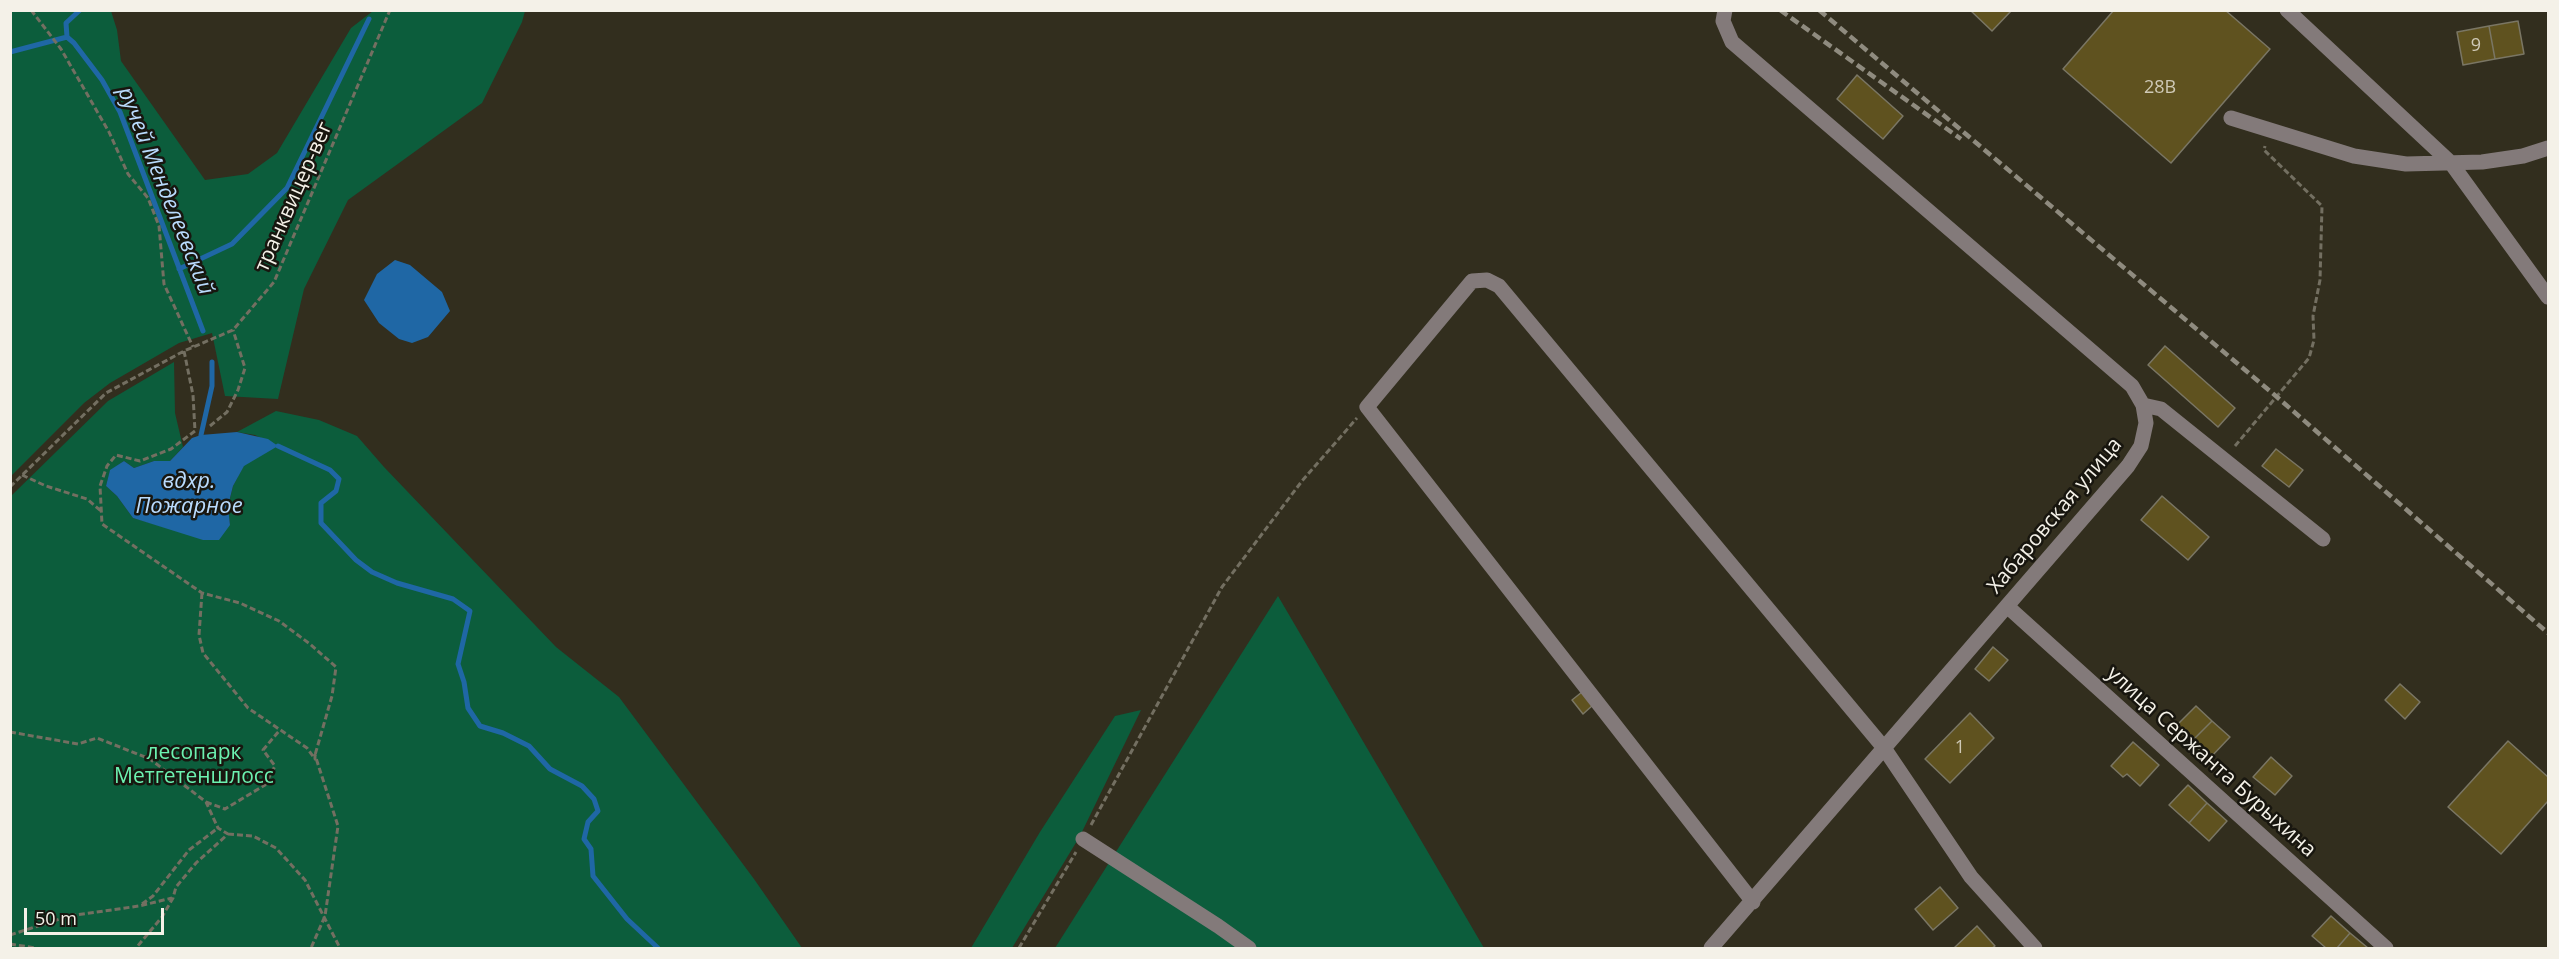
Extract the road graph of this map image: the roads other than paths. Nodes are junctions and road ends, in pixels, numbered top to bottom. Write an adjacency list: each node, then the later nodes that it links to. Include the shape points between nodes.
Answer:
1 (1725, 10): 7 (street, via 1723,21 1732,42 2132,386)
2 (2287, 10): 5 (street)
3 (2232, 118): 5 (street, via 2354,156 2406,164)
4 (2548, 148): 5 (street, via 2523,156)
5 (2451, 163): 6 (street)
6 (2548, 297)
7 (2143, 405): 8 (street, via 2161,409); 9 (street, Хабаровская улица, via 2146,423 2141,446 2128,466)
8 (2323, 539)
9 (2008, 607): 10 (street, Хабаровская улица); 16 (street, улица Сержанта Бурыхина)
10 (1884, 748): 12 (street, Хабаровская улица); 12 (street, via 1499,286 1487,280 1472,281 1366,407); 15 (street, via 1971,877)
11 (1083, 839): 13 (street)
12 (1753, 902): 14 (street, Хабаровская улица)
13 (1249, 948)
14 (1711, 948)
15 (2035, 948)
16 (2386, 948)

